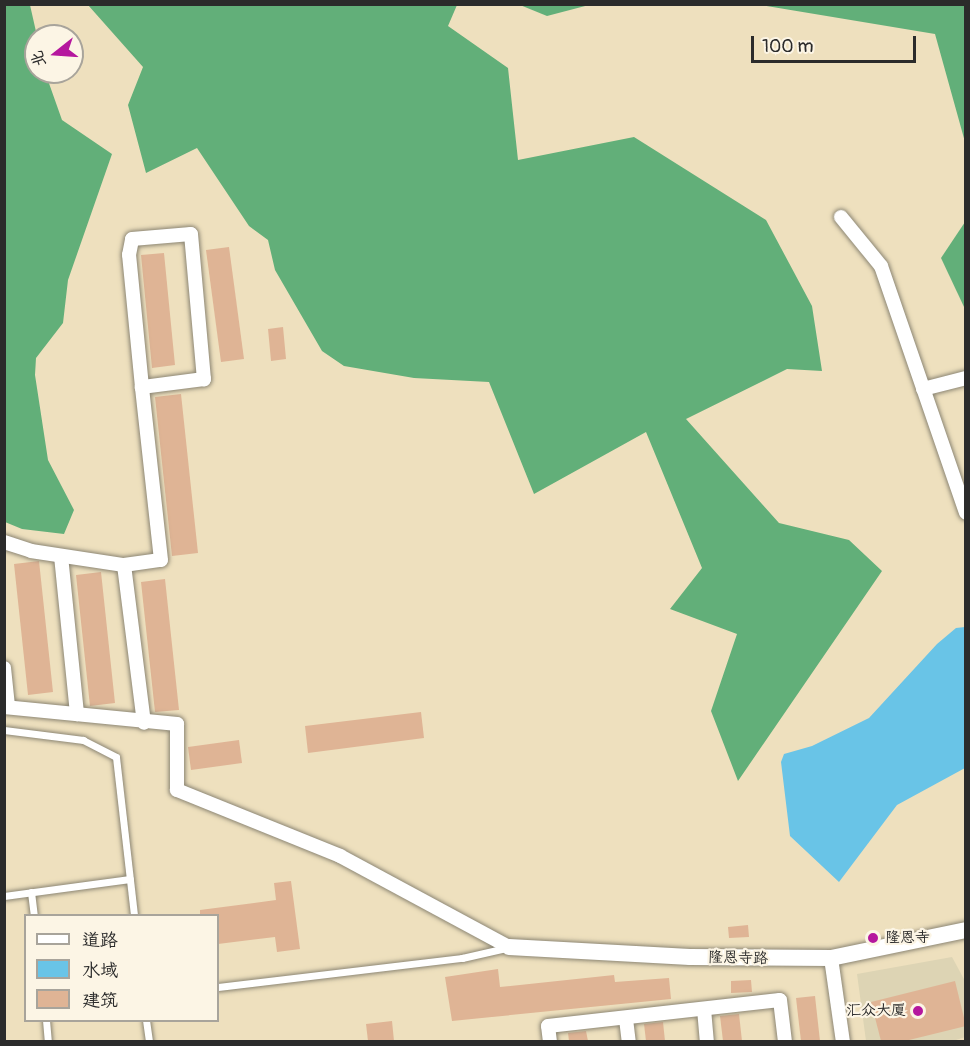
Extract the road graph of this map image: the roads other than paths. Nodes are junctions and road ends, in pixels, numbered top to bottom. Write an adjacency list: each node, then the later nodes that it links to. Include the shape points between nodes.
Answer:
1 (841, 217): 4 (street, via 881,266)
2 (966, 378): 4 (street)
3 (142, 387): 3 (street, via 129,255 132,239 191,234 204,379); 8 (street, via 161,560)
4 (923, 389): 5 (street)
5 (966, 513)
6 (4, 542): 7 (street)
7 (61, 555): 8 (street); 11 (street)
8 (124, 565): 12 (street)
9 (4, 668): 10 (street)
10 (6, 707): 11 (street)
11 (77, 714): 12 (street)
12 (144, 723): 20 (street, via 177,724 177,790 340,856)
13 (4, 730): 14 (lane, via 83,740 116,757)
14 (130, 879): 15 (lane); 18 (lane)
15 (31, 892): 16 (lane); 17 (lane)
16 (4, 896)
17 (34, 914)
18 (134, 914)
19 (966, 930): 21 (street, 隆恩寺路)
20 (509, 947): 21 (street, 隆恩寺路, via 690,957); 22 (lane, via 462,958)
21 (831, 958): 33 (street)
22 (219, 987)
23 (704, 1009): 24 (street); 31 (street); 32 (street, via 780,1000)
24 (626, 1019): 29 (street, via 548,1026); 30 (street)
25 (46, 1022): 27 (lane)
26 (147, 1022): 28 (lane)
27 (48, 1041)
28 (149, 1041)
29 (550, 1041)
30 (628, 1041)
31 (707, 1041)
32 (785, 1041)
33 (843, 1041)

